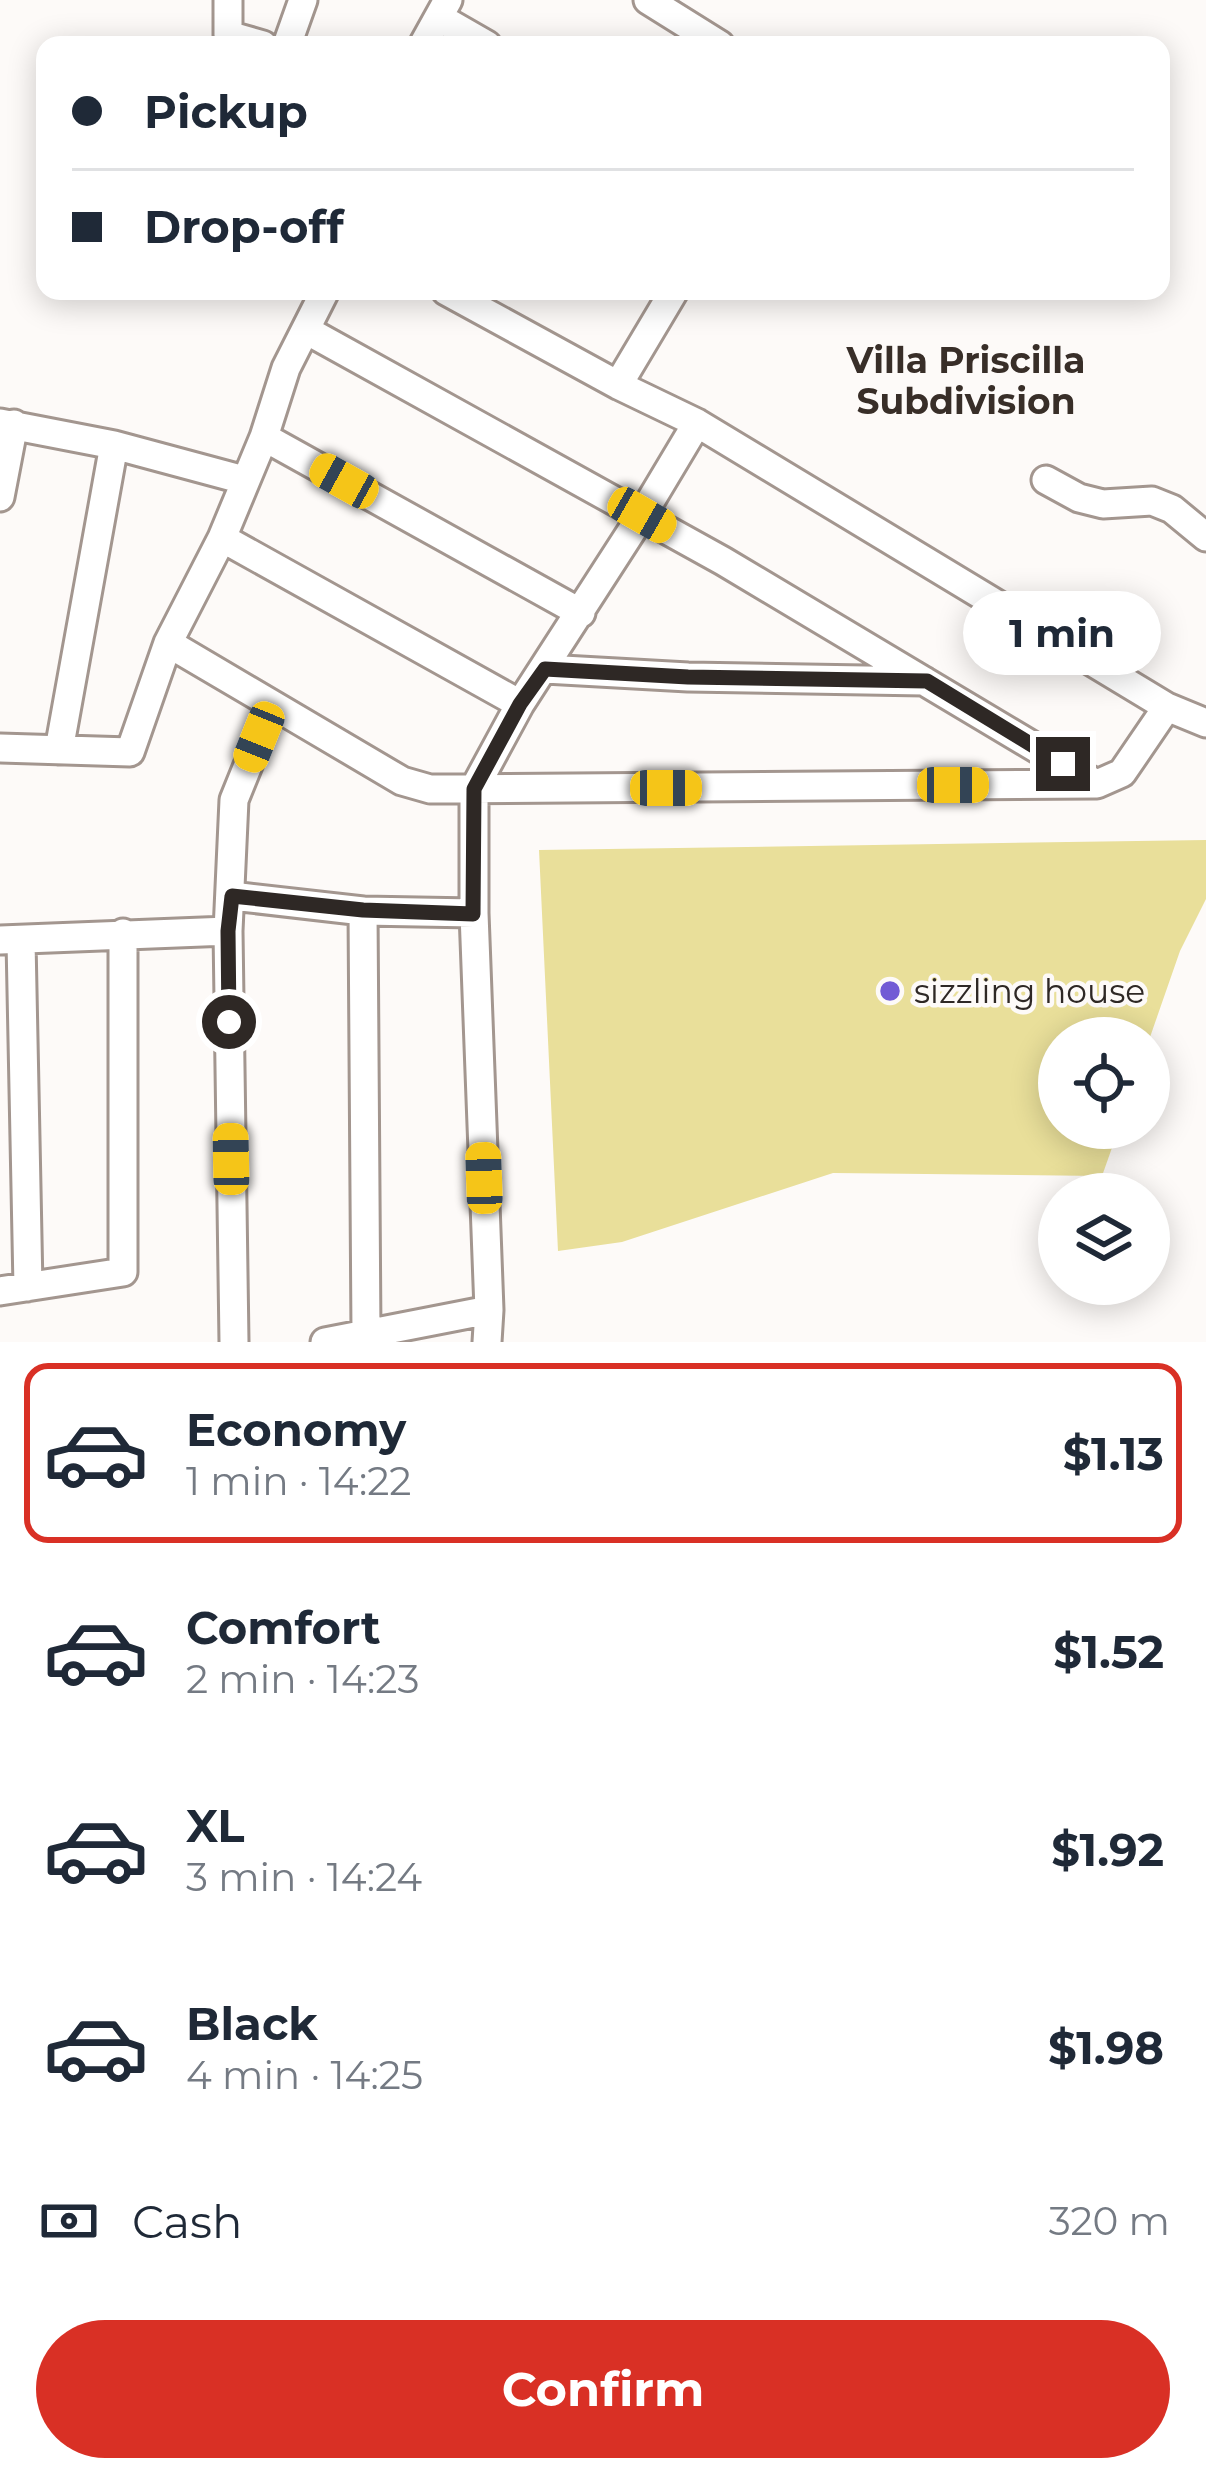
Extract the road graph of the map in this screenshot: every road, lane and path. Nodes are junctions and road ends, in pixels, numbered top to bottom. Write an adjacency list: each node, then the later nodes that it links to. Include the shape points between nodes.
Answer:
1 (228, 0): 5 (street)
2 (303, 0): 6 (street)
3 (648, 0): 9 (street)
4 (444, 9): 7 (street); 8 (street)
5 (232, 36)
6 (290, 36)
7 (428, 36)
8 (477, 36)
9 (706, 36)
10 (321, 300): 13 (street)
11 (462, 300): 14 (street)
12 (669, 300): 14 (street)
13 (306, 330): 17 (street); 22 (street)
14 (618, 386): 15 (street)
15 (697, 422): 22 (street); 31 (street)
16 (7, 423): 18 (street); 21 (street)
17 (264, 437): 19 (street); 25 (street)
18 (114, 446): 19 (street); 34 (street)
19 (244, 480): 24 (street)
20 (1046, 480): 23 (street, via 1103,504 1172,508)
21 (0, 497)
22 (642, 515): 25 (street); 28 (street)
23 (1206, 537)
24 (222, 538): 26 (street); 29 (street)
25 (580, 613): 27 (street)
26 (169, 644): 30 (street); 34 (street, via 130,752)
27 (545, 669): 28 (street); 29 (street)
28 (927, 681): 35 (street)
29 (520, 704): 36 (street)
30 (272, 706): 36 (street, via 402,781); 37 (street, via 234,800)
31 (1167, 707): 32 (street); 35 (street, via 1122,773)
32 (1206, 723)
33 (0, 748): 34 (street)
34 (59, 750)
35 (1097, 784): 36 (street)
36 (474, 789): 39 (street)
37 (232, 896): 38 (street); 40 (street)
38 (363, 910): 39 (street); 45 (street)
39 (473, 914): 44 (street)
40 (228, 931): 41 (street); 46 (street)
41 (122, 934): 42 (street); 43 (street, via 122,1272)
42 (10, 940): 43 (street)
43 (14, 1289)
44 (489, 1310): 45 (street); 48 (street)
45 (366, 1334): 47 (street)
46 (234, 1342)
47 (325, 1342)
48 (487, 1342)

